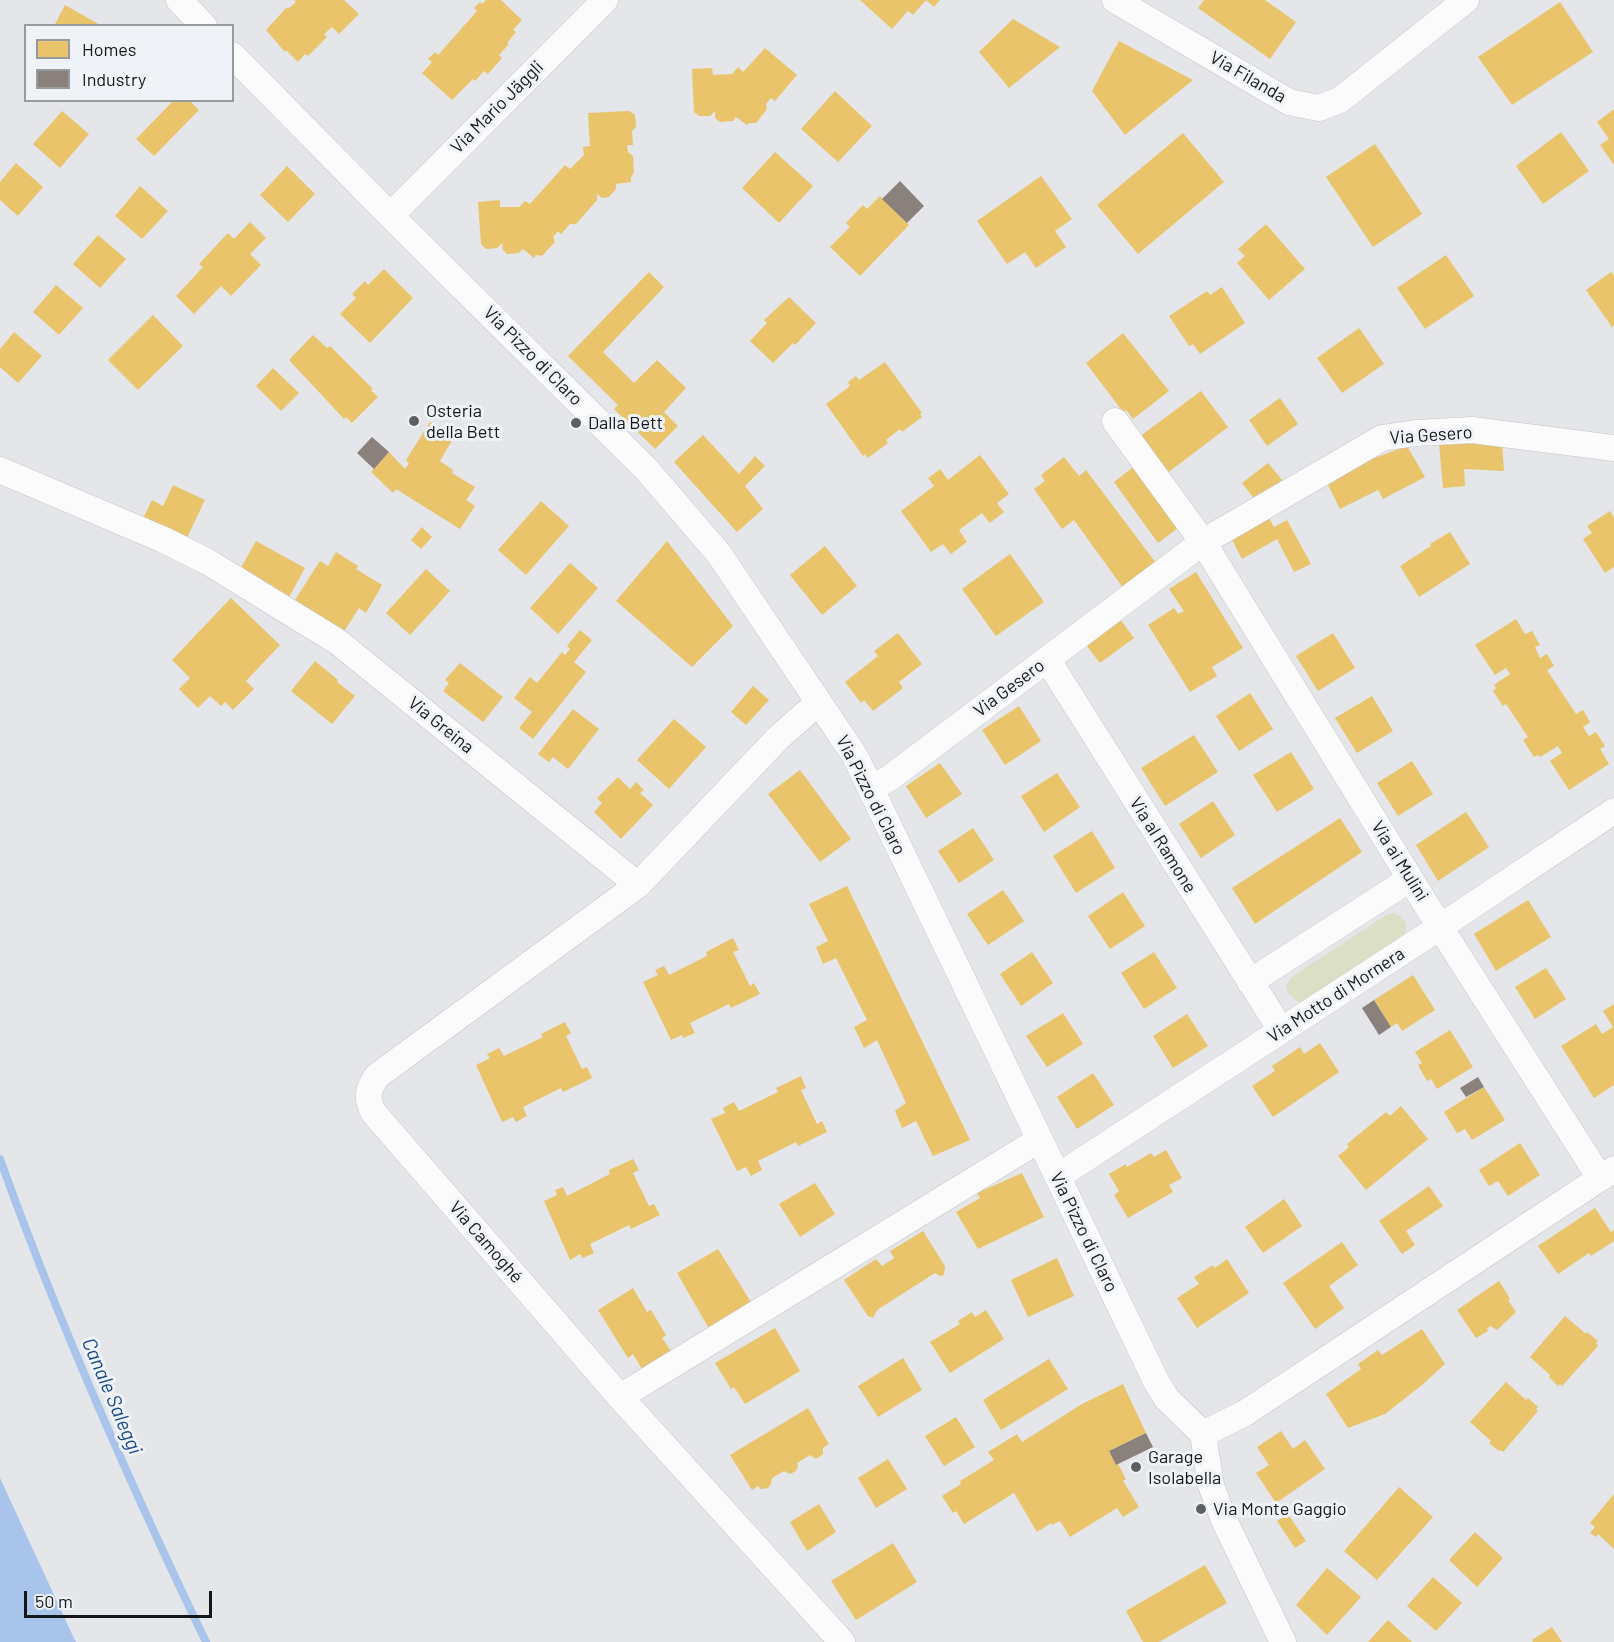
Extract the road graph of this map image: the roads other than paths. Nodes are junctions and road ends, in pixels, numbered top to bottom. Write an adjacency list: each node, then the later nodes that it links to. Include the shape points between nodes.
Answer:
1 (178, 0): 5 (street)
2 (605, 0): 7 (street, Via Mario Jäggli)
3 (1114, 0): 4 (street, Via Filanda, via 1289,102 1319,108 1340,100)
4 (1466, 0)
5 (202, 24)
6 (234, 57): 7 (street, Via Pizzo di Claro)
7 (390, 215): 13 (street, Via Pizzo di Claro, via 647,470 719,554)
8 (1115, 421): 11 (street)
9 (1614, 448): 11 (street, Via Gesero, via 1472,430 1382,438)
10 (0, 470): 17 (street, Via Greina, via 208,562 338,642)
11 (1203, 542): 12 (street, Via Gesero); 16 (street, Via ai Mulini)
12 (1047, 659): 14 (street, Via Gesero); 19 (street, Via al Ramone)
13 (819, 702): 14 (street, Via Pizzo di Claro, via 855,756); 17 (street, via 778,738)
14 (871, 789): 21 (street, Via Pizzo di Claro)
15 (1614, 811): 18 (street, Via Motto di Mornera)
16 (1410, 879): 18 (street, Via ai Mulini); 19 (street)
17 (638, 885): 24 (street, Via Camoghé, via 377,1076 368,1093 373,1112)
18 (1440, 927): 20 (street, Via Motto di Mornera); 22 (street, Via ai Mulini)
19 (1250, 982): 20 (street, Via al Ramone)
20 (1281, 1030): 23 (street, Via Motto di Mornera)
21 (1039, 1140): 23 (street, Via Pizzo di Claro); 24 (street)
22 (1607, 1173): 25 (street, via 1245,1413)
23 (1057, 1177): 25 (street, Via Pizzo di Claro, via 1157,1383 1167,1399)
24 (620, 1397): 26 (street, Via Camoghé)
25 (1203, 1434): 27 (street, via 1211,1485 1221,1511)
26 (842, 1642)
27 (1283, 1642)

